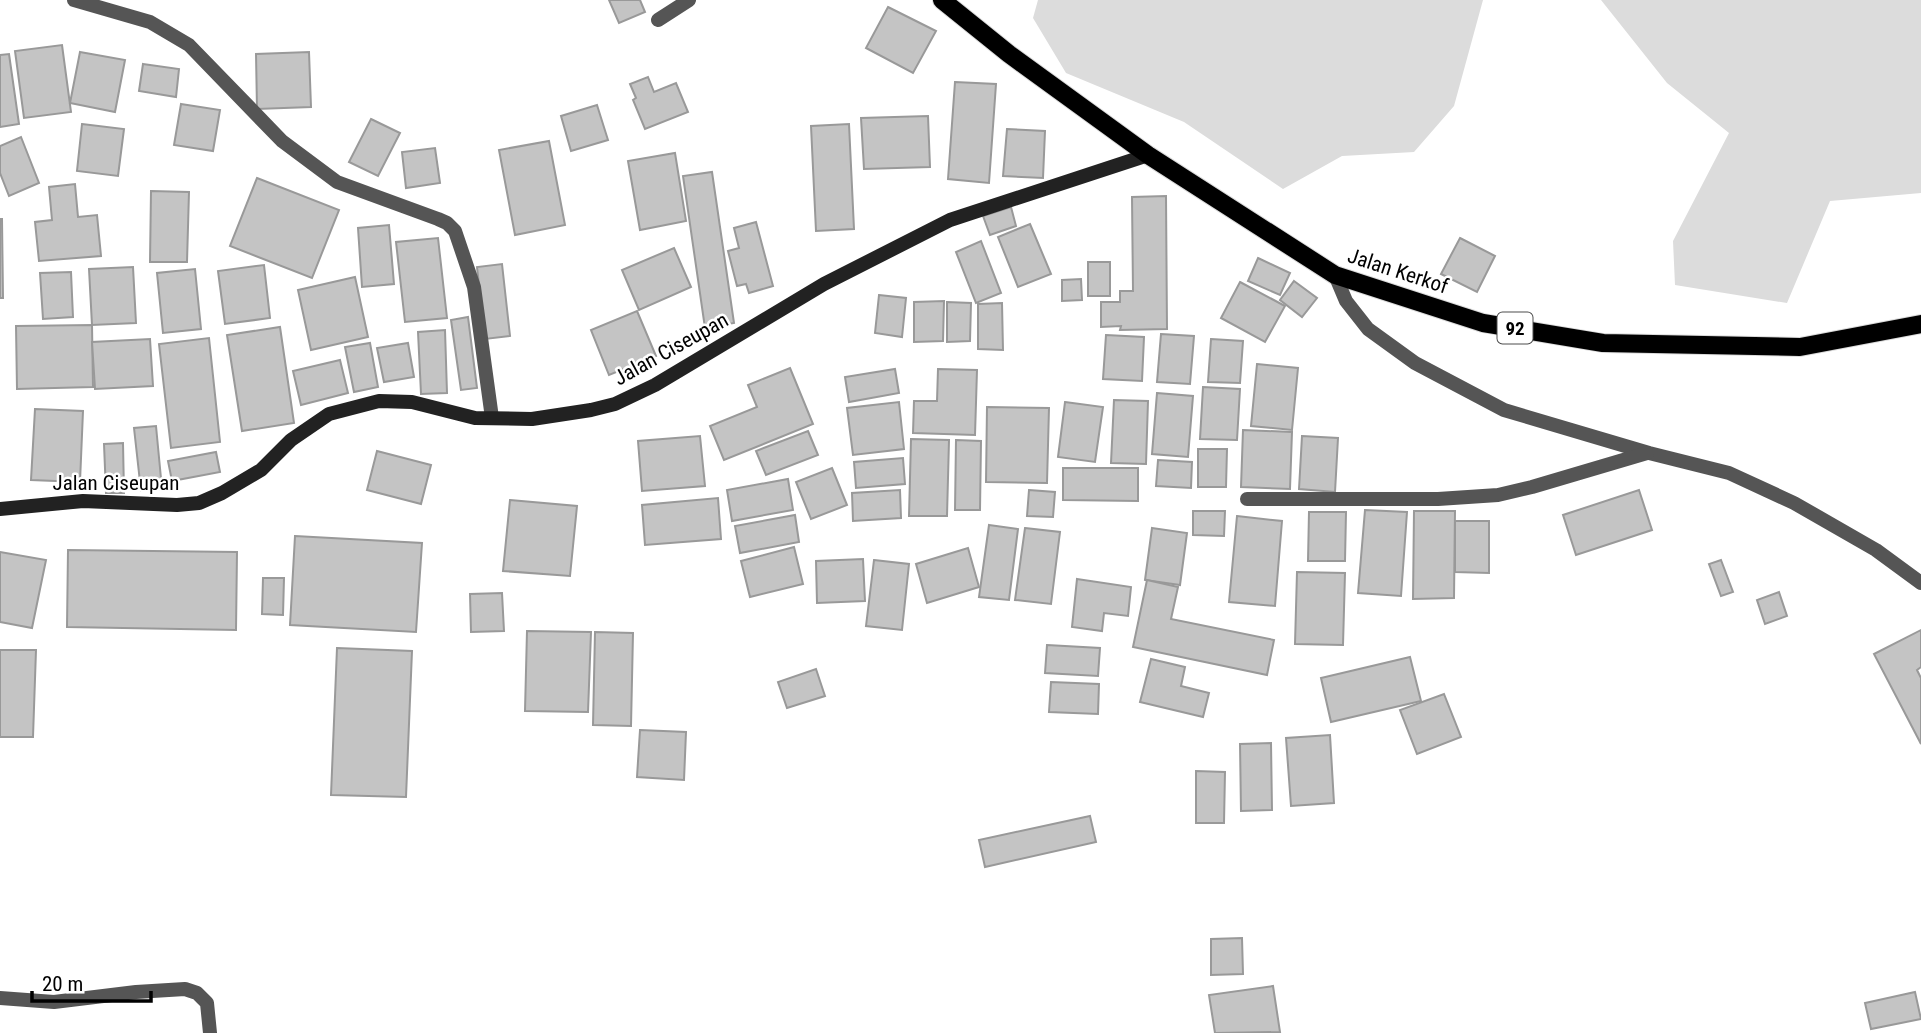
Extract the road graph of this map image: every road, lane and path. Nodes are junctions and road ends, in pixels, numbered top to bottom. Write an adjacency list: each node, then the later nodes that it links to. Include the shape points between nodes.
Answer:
1 (74, 0): 8 (street, via 150,22 189,45 282,141 337,182 438,219 456,231 474,286)
2 (689, 0): 4 (street)
3 (942, 0): 5 (main road, Jalan Kerkof / 92)
4 (658, 20)
5 (1149, 155): 6 (main road, Jalan Kerkof / 92); 8 (main road, Jalan Ciseupan, via 950,220 824,284 615,404 532,419)
6 (1335, 275): 7 (main road, Jalan Kerkof / 92, via 1483,323 1603,343 1800,348); 9 (street, via 1346,301 1368,329 1415,363 1504,410)
7 (1921, 324)
8 (492, 418): 11 (main road, Jalan Ciseupan, via 412,402 356,405 329,414 291,440 261,470 200,503 83,501)
9 (1649, 453): 10 (street, via 1497,495); 12 (street, via 1729,473 1794,503 1876,550)
10 (1247, 499)
11 (0, 509)
12 (1921, 583)
13 (0, 998): 14 (street, via 54,1002 185,989 207,1003)
14 (210, 1033)

